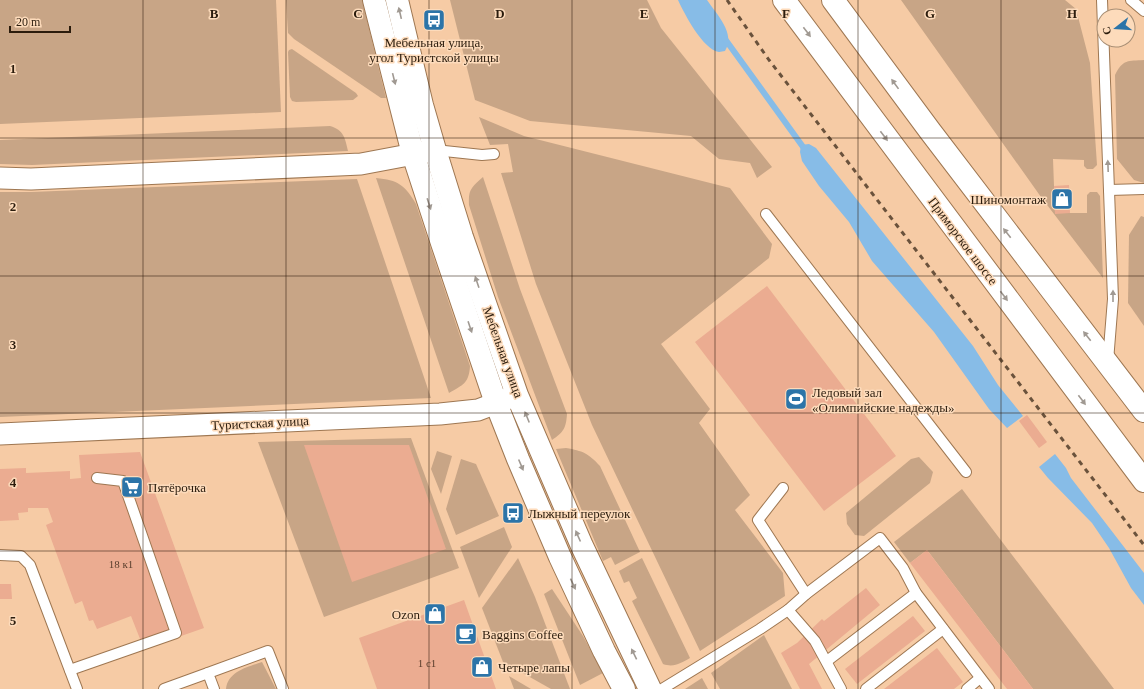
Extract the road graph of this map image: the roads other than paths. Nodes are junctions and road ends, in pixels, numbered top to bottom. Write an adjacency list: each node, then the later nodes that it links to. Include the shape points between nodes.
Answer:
1 (374, 0): 9 (street, Мебельная улица, one-way to 9)
2 (397, 0): 8 (street, Мебельная улица, one-way to 2)
3 (784, 0): 22 (street, Приморское шоссе, one-way to 22)
4 (833, 0): 15 (street, one-way to 4)
5 (1131, 0): 6 (lane)
6 (1144, 11)
7 (1104, 48): 13 (lane, one-way to 7)
8 (435, 150): 9 (street); 10 (lane, via 482,156); 16 (street, Мебельная улица, one-way to 8, via 462,237)
9 (413, 154): 11 (street, via 361,164 31,179); 17 (street, Мебельная улица, one-way to 17)
10 (494, 154)
11 (0, 178)
12 (1144, 189): 13 (lane)
13 (1109, 190): 15 (lane, one-way to 13, via 1113,299)
14 (766, 214): 20 (lane)
15 (1108, 363): 18 (street)
16 (518, 394): 17 (street, Туристская улица); 38 (street, Мебельная улица, one-way to 16, via 582,546)
17 (496, 403): 19 (street, Туристская улица, via 478,410 440,414); 37 (street, Мебельная улица, one-way to 37, via 560,557)
18 (1144, 411)
19 (0, 434)
20 (966, 472)
21 (97, 478): 30 (lane, via 122,481 176,633)
22 (1144, 481)
23 (783, 488): 26 (lane, via 758,520)
24 (0, 555): 30 (lane, via 21,556 30,565)
25 (916, 593): 26 (lane, via 903,568 880,538); 28 (lane); 29 (lane)
26 (806, 594): 27 (lane)
27 (788, 610): 29 (lane, via 815,641); 39 (lane)
28 (943, 629): 32 (lane); 41 (lane)
29 (827, 662): 40 (lane)
30 (70, 670): 33 (lane)
31 (208, 673): 34 (lane); 35 (lane); 36 (lane, via 268,651)
32 (980, 678): 42 (lane); 43 (lane)
33 (77, 689)
34 (164, 689)
35 (214, 689)
36 (283, 689)
37 (624, 689)
38 (650, 689)
39 (662, 689)
40 (841, 689)
41 (866, 689)
42 (967, 689)
43 (989, 689)

